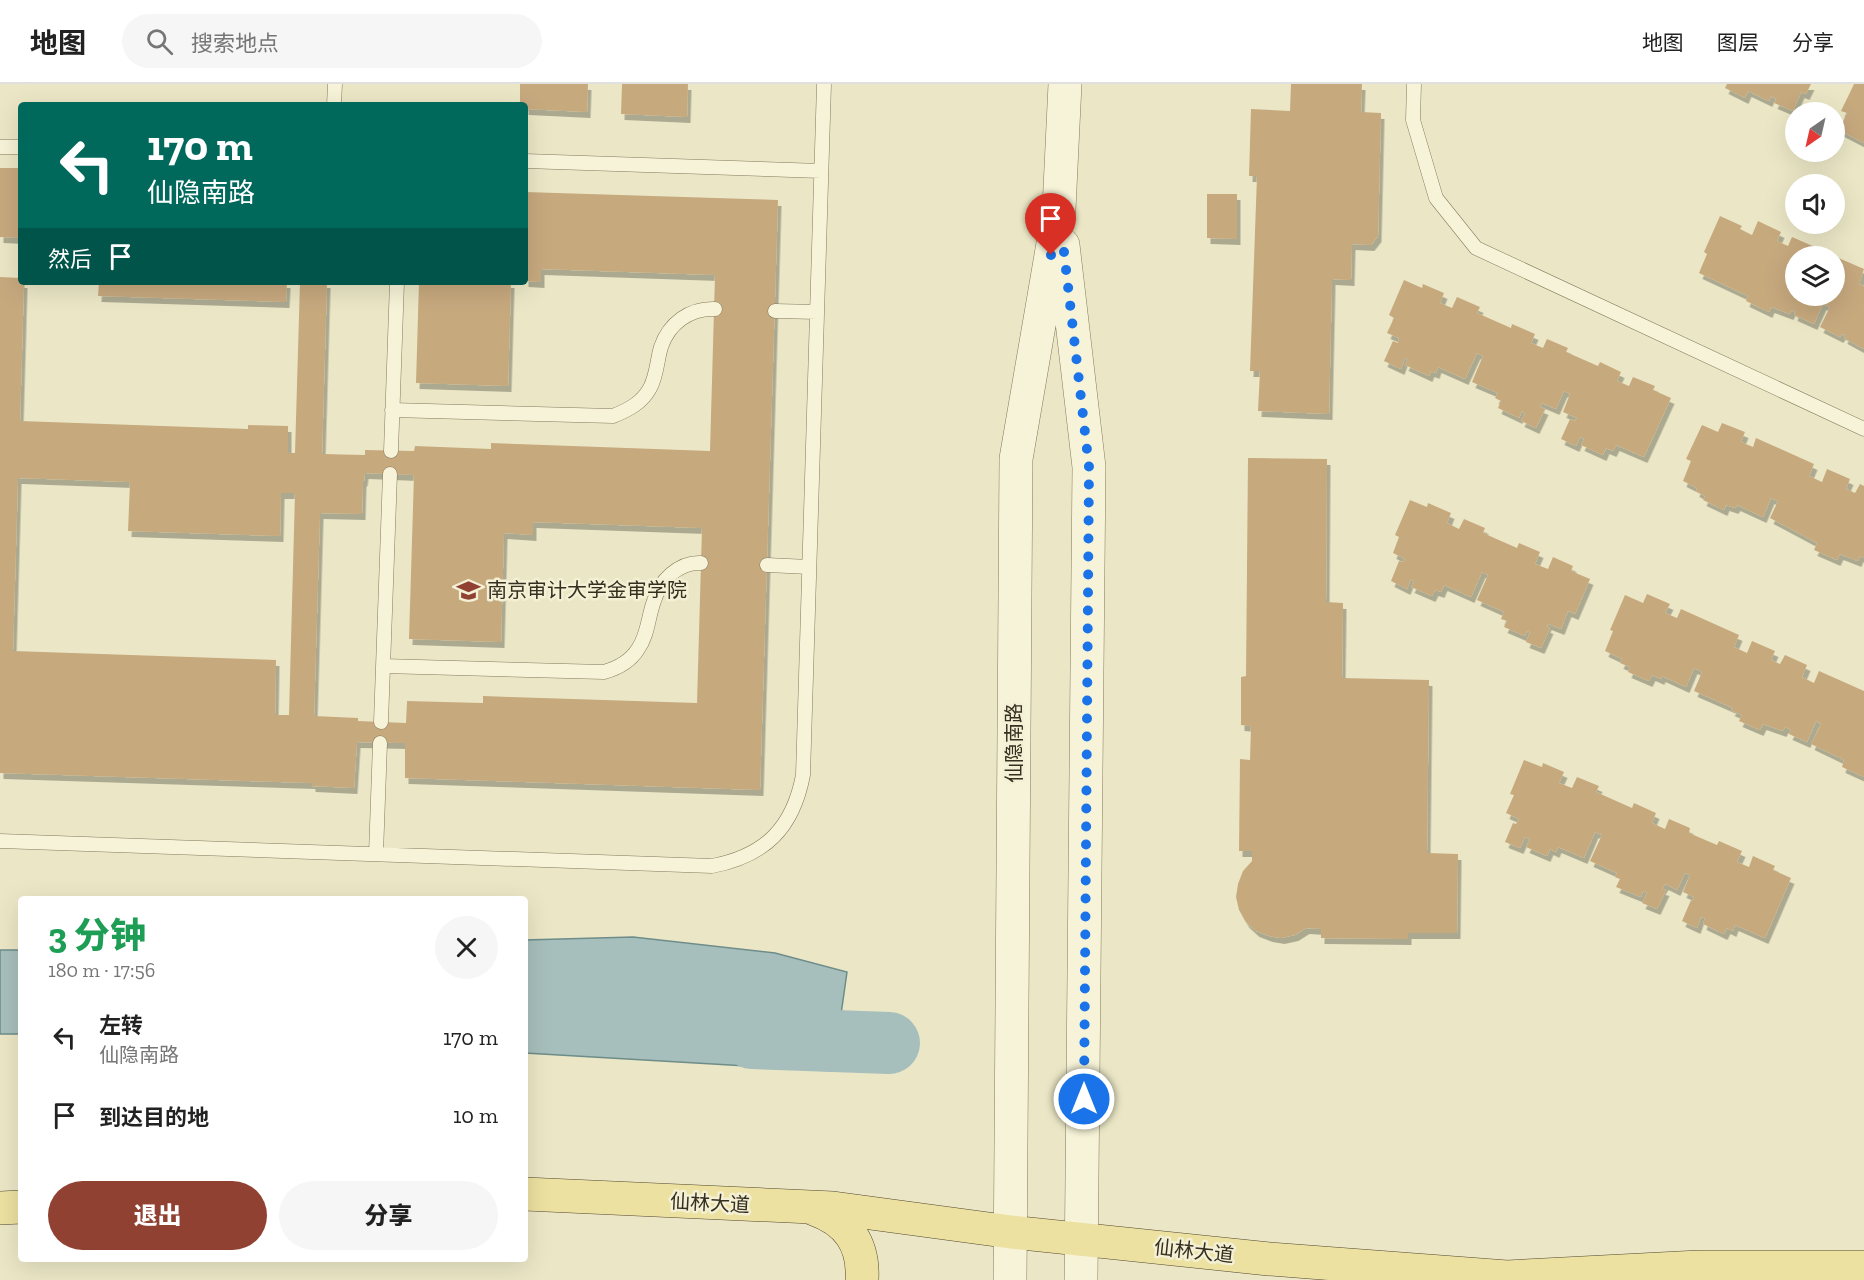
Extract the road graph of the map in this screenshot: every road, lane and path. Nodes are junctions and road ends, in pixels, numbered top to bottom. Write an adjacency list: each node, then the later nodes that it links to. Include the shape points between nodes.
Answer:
1 (334, 84): 5 (lane)
2 (824, 84): 9 (lane)
3 (1065, 84): 10 (street, 仙隐南路)
4 (1414, 84): 16 (lane, via 1413,120 1436,198 1476,248)
5 (334, 102)
6 (0, 147): 7 (lane)
7 (18, 147)
8 (528, 161): 9 (lane)
9 (821, 171): 14 (lane)
10 (1059, 209): 31 (street, 仙隐南路, via 1016,459); 32 (street, 仙隐南路, via 1089,467)
11 (397, 285): 15 (lane)
12 (715, 309): 15 (lane, via 702,308 677,322 662,346 655,376 644,396 636,405 613,416)
13 (775, 310): 14 (lane)
14 (817, 312): 21 (lane)
15 (392, 410): 17 (lane)
16 (1864, 429)
17 (391, 451)
18 (390, 474): 22 (lane)
19 (701, 563): 22 (lane, via 683,566 665,580 653,602 638,650 617,668 604,672)
20 (767, 565): 21 (lane)
21 (809, 567): 26 (lane, via 803,775 794,809 775,837 761,848 730,863 712,866)
22 (383, 666): 23 (lane)
23 (381, 722)
24 (380, 743): 26 (lane)
25 (0, 841): 26 (lane)
26 (376, 854)
27 (528, 1194): 29 (main road, 仙林大道)
28 (18, 1207): 30 (main road)
29 (811, 1207): 31 (main road, 仙林大道); 35 (main road, via 841,1222 852,1235 863,1265)
30 (0, 1208)
31 (1011, 1232): 32 (main road, 仙林大道); 36 (street, 仙隐南路)
32 (1082, 1239): 34 (main road, 仙林大道); 37 (street, 仙隐南路)
33 (1864, 1267): 34 (main road, 仙林大道, via 1699,1268 1508,1277)
34 (1263, 1270)
35 (862, 1280)
36 (1010, 1280)
37 (1081, 1280)

